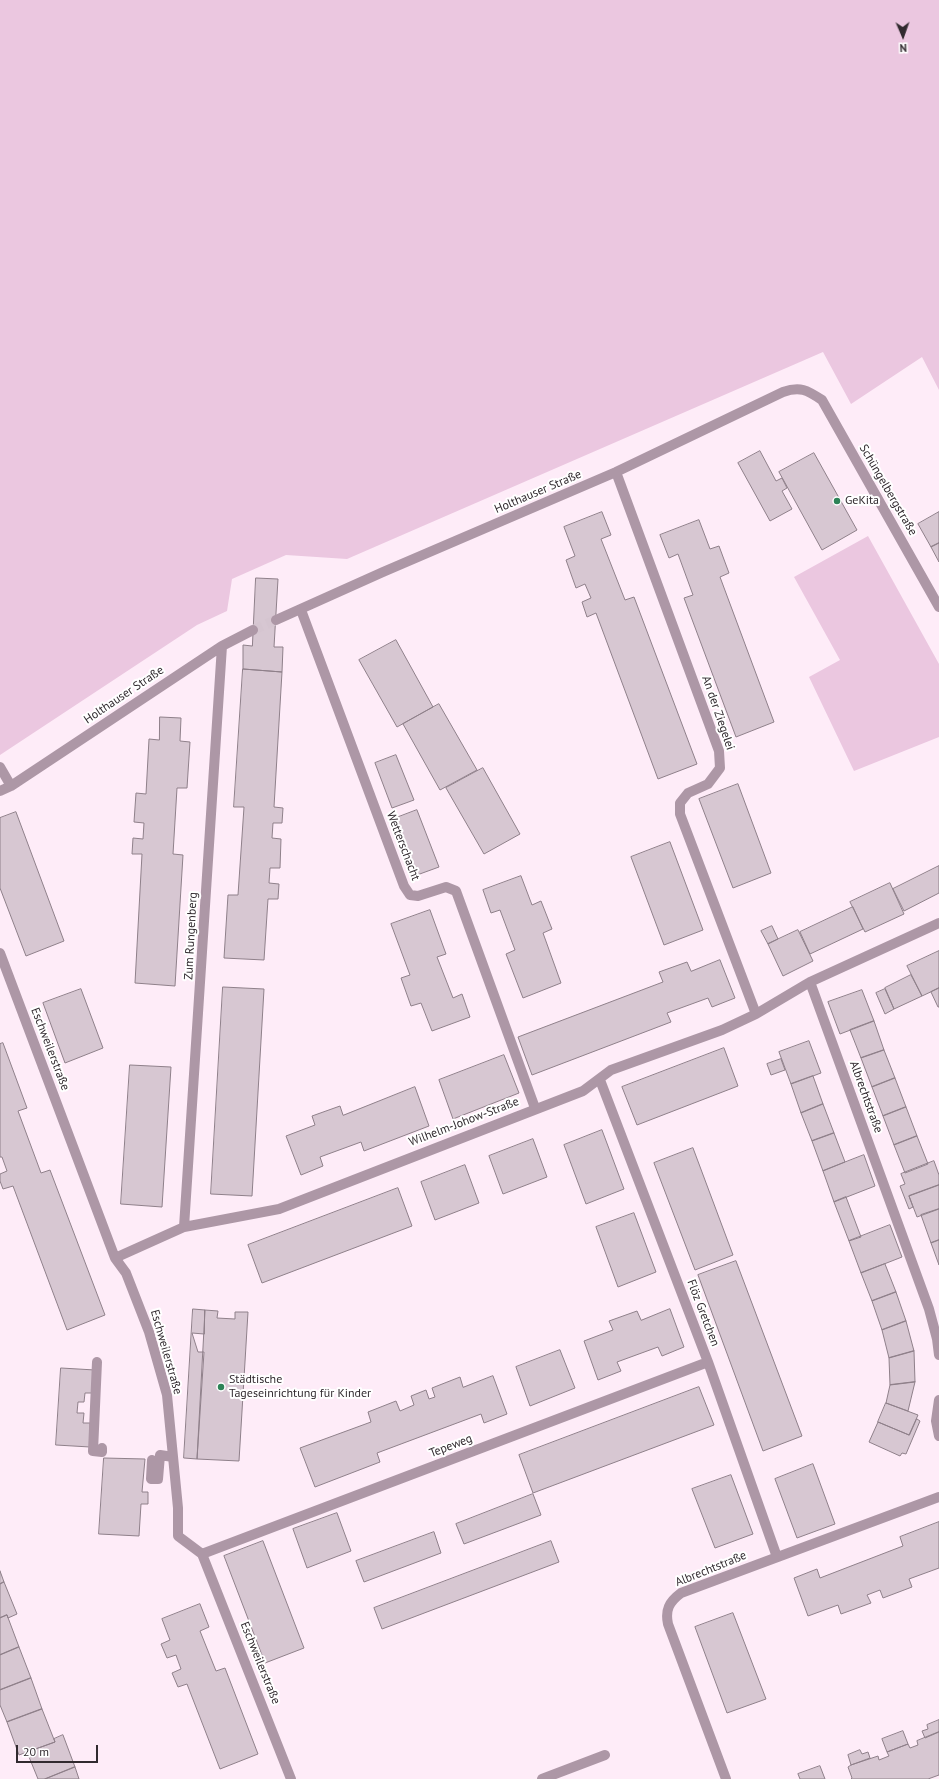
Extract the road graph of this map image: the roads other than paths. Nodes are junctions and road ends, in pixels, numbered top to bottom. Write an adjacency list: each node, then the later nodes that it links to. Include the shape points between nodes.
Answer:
1 (809, 391): 2 (street, Holthauser Straße, via 794,388 783,392); 3 (street, Schüngelbergstraße, via 822,400)
2 (616, 472): 4 (street, Holthauser Straße); 14 (street, An der Ziegelei, via 719,751 720,768 708,784 688,792 680,803 680,814)
3 (939, 607)
4 (301, 610): 5 (street, Holthauser Straße); 16 (street, Wetterschacht, via 404,886 410,895 418,896 446,887 456,891)
5 (276, 620)
6 (253, 630): 7 (street, Holthauser Straße)
7 (222, 646): 9 (street, Holthauser Straße); 17 (street, Zum Rungenberg)
8 (0, 767): 9 (street)
9 (11, 786): 10 (street, Holthauser Straße)
10 (0, 791)
11 (939, 923): 13 (street)
12 (0, 953): 18 (street, Eschweilerstraße)
13 (810, 982): 14 (street, Wilhelm-Johow-Straße); 19 (street, Albrechtstraße, via 929,1309)
14 (756, 1014): 15 (street, Wilhelm-Johow-Straße, via 722,1030 611,1070)
15 (600, 1080): 16 (street, Wilhelm-Johow-Straße, via 583,1091); 21 (street, Flöz Gretchen)
16 (535, 1108): 17 (street, Wilhelm-Johow-Straße, via 279,1209)
17 (184, 1227): 18 (street, Wilhelm-Johow-Straße)
18 (115, 1258): 25 (street, Eschweilerstraße, via 126,1273 149,1332 167,1395)
19 (939, 1355)
20 (97, 1362): 24 (street, via 93,1452 102,1452)
21 (708, 1362): 28 (street, Tepeweg); 29 (street, Flöz Gretchen)
22 (939, 1400): 23 (street, via 936,1421)
23 (939, 1436)
24 (102, 1448)
25 (173, 1457): 26 (street, via 160,1455 158,1479 151,1479); 28 (street, Eschweilerstraße, via 178,1536)
26 (152, 1460)
27 (939, 1497): 29 (street, Albrechtstraße)
28 (202, 1554): 31 (street, Eschweilerstraße)
29 (777, 1557): 33 (street, Albrechtstraße, via 681,1593 672,1599 667,1608 668,1624)
30 (606, 1755): 32 (street)
31 (292, 1779)
32 (542, 1779)
33 (726, 1779)

